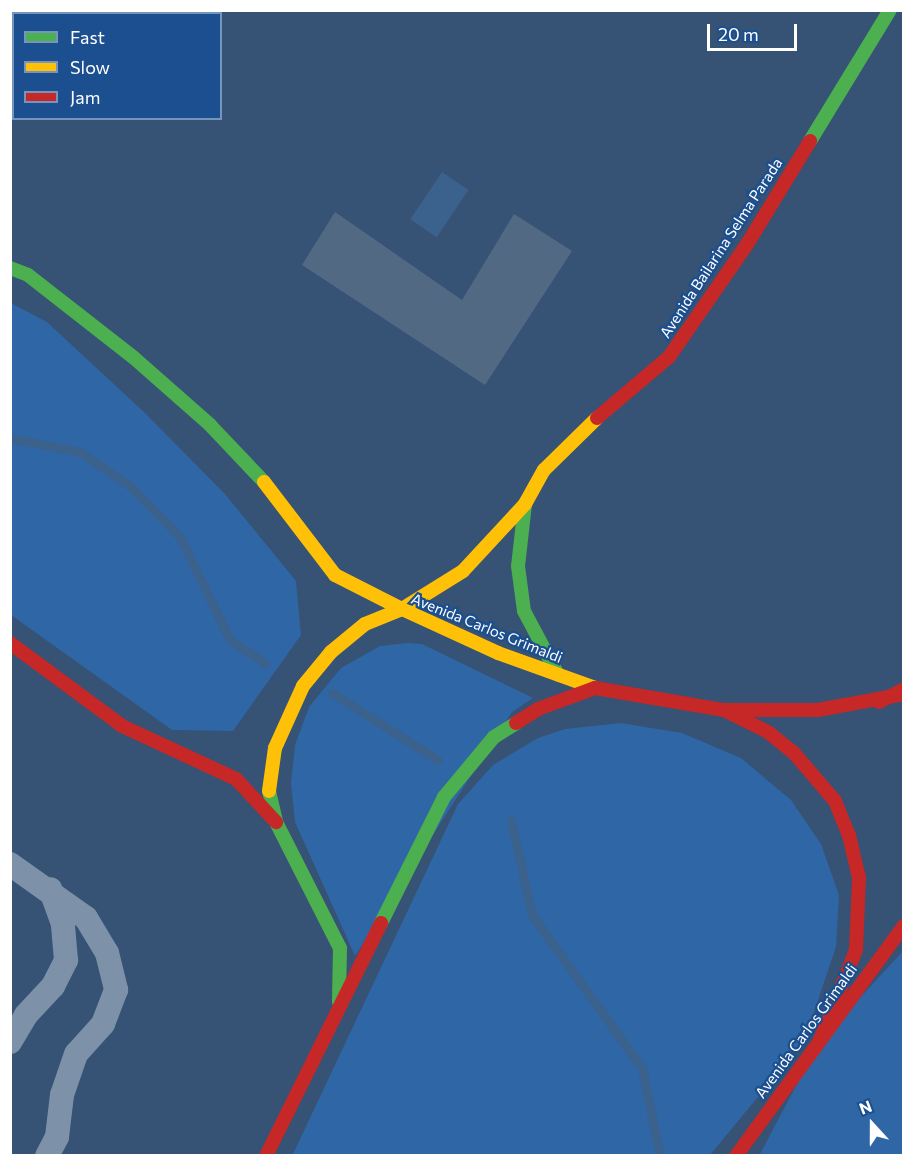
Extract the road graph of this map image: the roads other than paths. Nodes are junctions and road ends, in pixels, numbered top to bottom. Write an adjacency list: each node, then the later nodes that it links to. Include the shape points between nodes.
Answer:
1 (890, 10): 3 (main road, Avenida Bailarina Selma Parada, via 746,246 669,357 544,470)
2 (10, 268): 4 (main road, via 28,275 133,357 210,425 265,483 335,574)
3 (525, 504): 4 (main road, Avenida Bailarina Selma Parada, via 463,571); 6 (main road, Avenida Bailarina Selma Parada, via 518,566 524,611)
4 (402, 609): 6 (main road, Avenida Carlos Grimaldi); 12 (main road, Avenida Carlos Grimaldi, via 365,624 331,652 303,686 275,748 269,793)
5 (10, 643): 12 (main road, via 122,726 236,779)
6 (558, 675): 7 (main road, Avenida Carlos Grimaldi)
7 (595, 688): 11 (main road, Avenida Carlos Grimaldi); 16 (main road, Avenida Carlos Grimaldi, via 538,709 494,737 444,797 370,953)
8 (903, 689): 10 (main road)
9 (903, 694): 10 (main road, Avenida Carlos Grimaldi)
10 (879, 702): 11 (main road, Avenida Carlos Grimaldi, via 818,710)
11 (724, 710): 18 (main road, via 768,732 794,753 835,801 849,836 859,878 856,950)
12 (276, 822): 16 (main road, Avenida Carlos Grimaldi, via 340,948)
13 (10, 864): 14 (street)
14 (50, 890): 17 (street, via 63,924 66,960 53,986 26,1015); 19 (street, via 86,918 107,953 116,990 103,1024 76,1054 62,1095 57,1137)
15 (903, 926): 18 (main road, Avenida Carlos Grimaldi)
16 (339, 1004): 20 (main road, Avenida Carlos Grimaldi)
17 (10, 1042)
18 (819, 1042): 21 (main road, Avenida Carlos Grimaldi)
19 (47, 1155)
20 (266, 1155)
21 (736, 1155)

